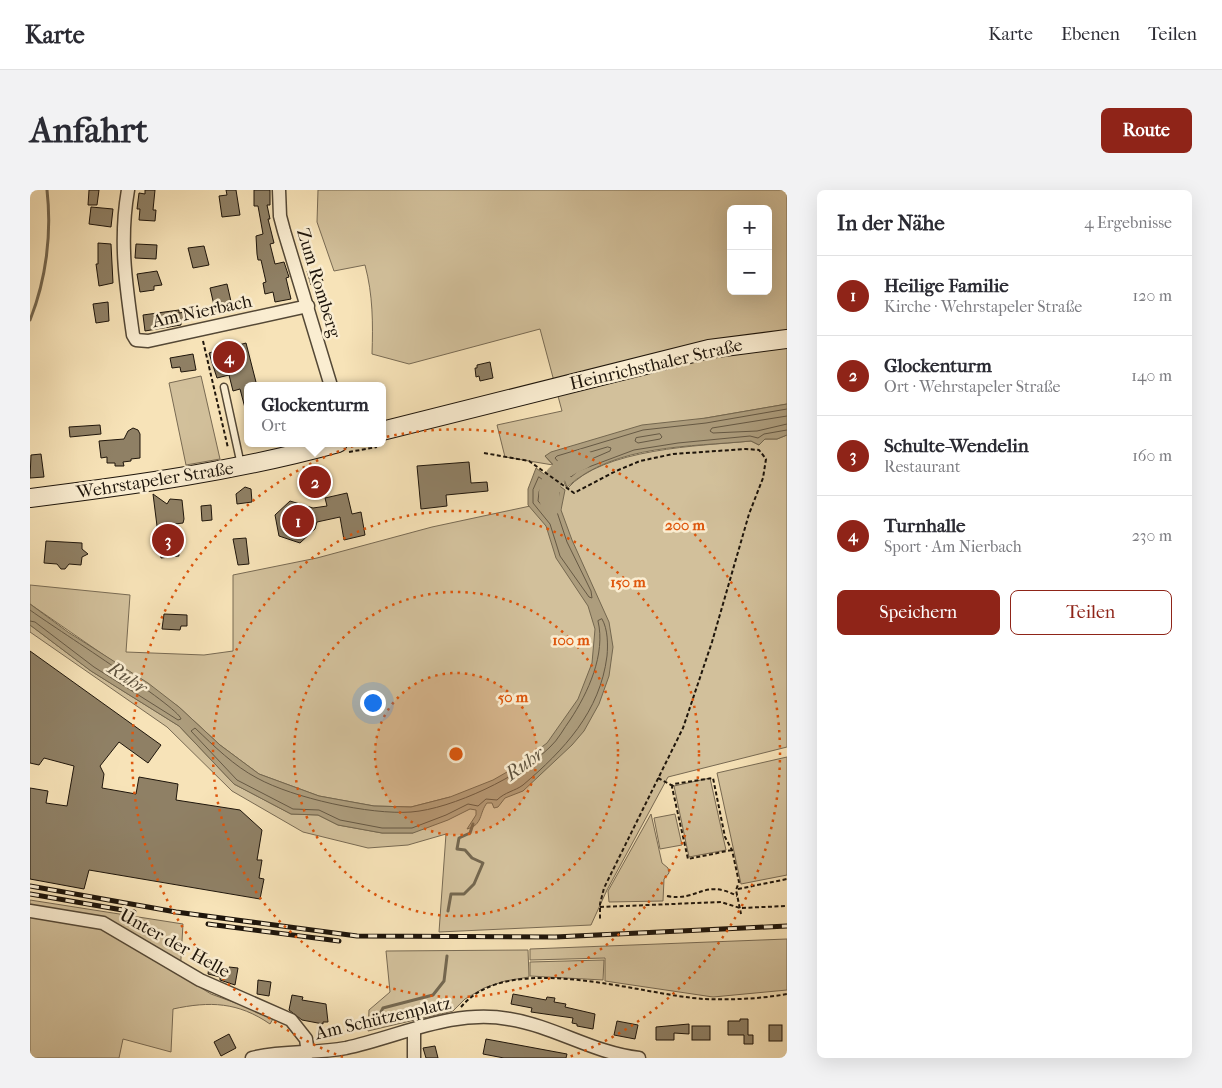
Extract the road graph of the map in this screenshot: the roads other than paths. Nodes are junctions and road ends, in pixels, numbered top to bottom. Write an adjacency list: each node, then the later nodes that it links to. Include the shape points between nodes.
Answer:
1 (128, 190): 3 (street, Am Nierbach, via 122,246 134,338 142,342)
2 (280, 190): 3 (street, Zum Romberg, via 284,231)
3 (308, 306): 5 (street, Zum Romberg)
4 (787, 339): 7 (main road, Heinrichsthaler Straße, via 709,349)
5 (330, 382)
6 (224, 387): 9 (lane)
7 (386, 430)
8 (317, 447): 9 (main road, Wehrstapeler Straße)
9 (240, 462): 10 (main road, Wehrstapeler Straße, via 150,482)
10 (30, 498)
11 (30, 910): 13 (street, Unter der Helle, via 103,922 200,980 291,1020 306,1039)
12 (414, 1030): 13 (street, Am Schützenplatz, via 347,1048); 16 (street); 17 (street, Am Schützenplatz, via 455,1018 509,1019 598,1049)
13 (308, 1053): 14 (street, Am Schützenplatz)
14 (291, 1056): 15 (street, Am Schützenplatz)
15 (252, 1058)
16 (414, 1058)
17 (639, 1058)

